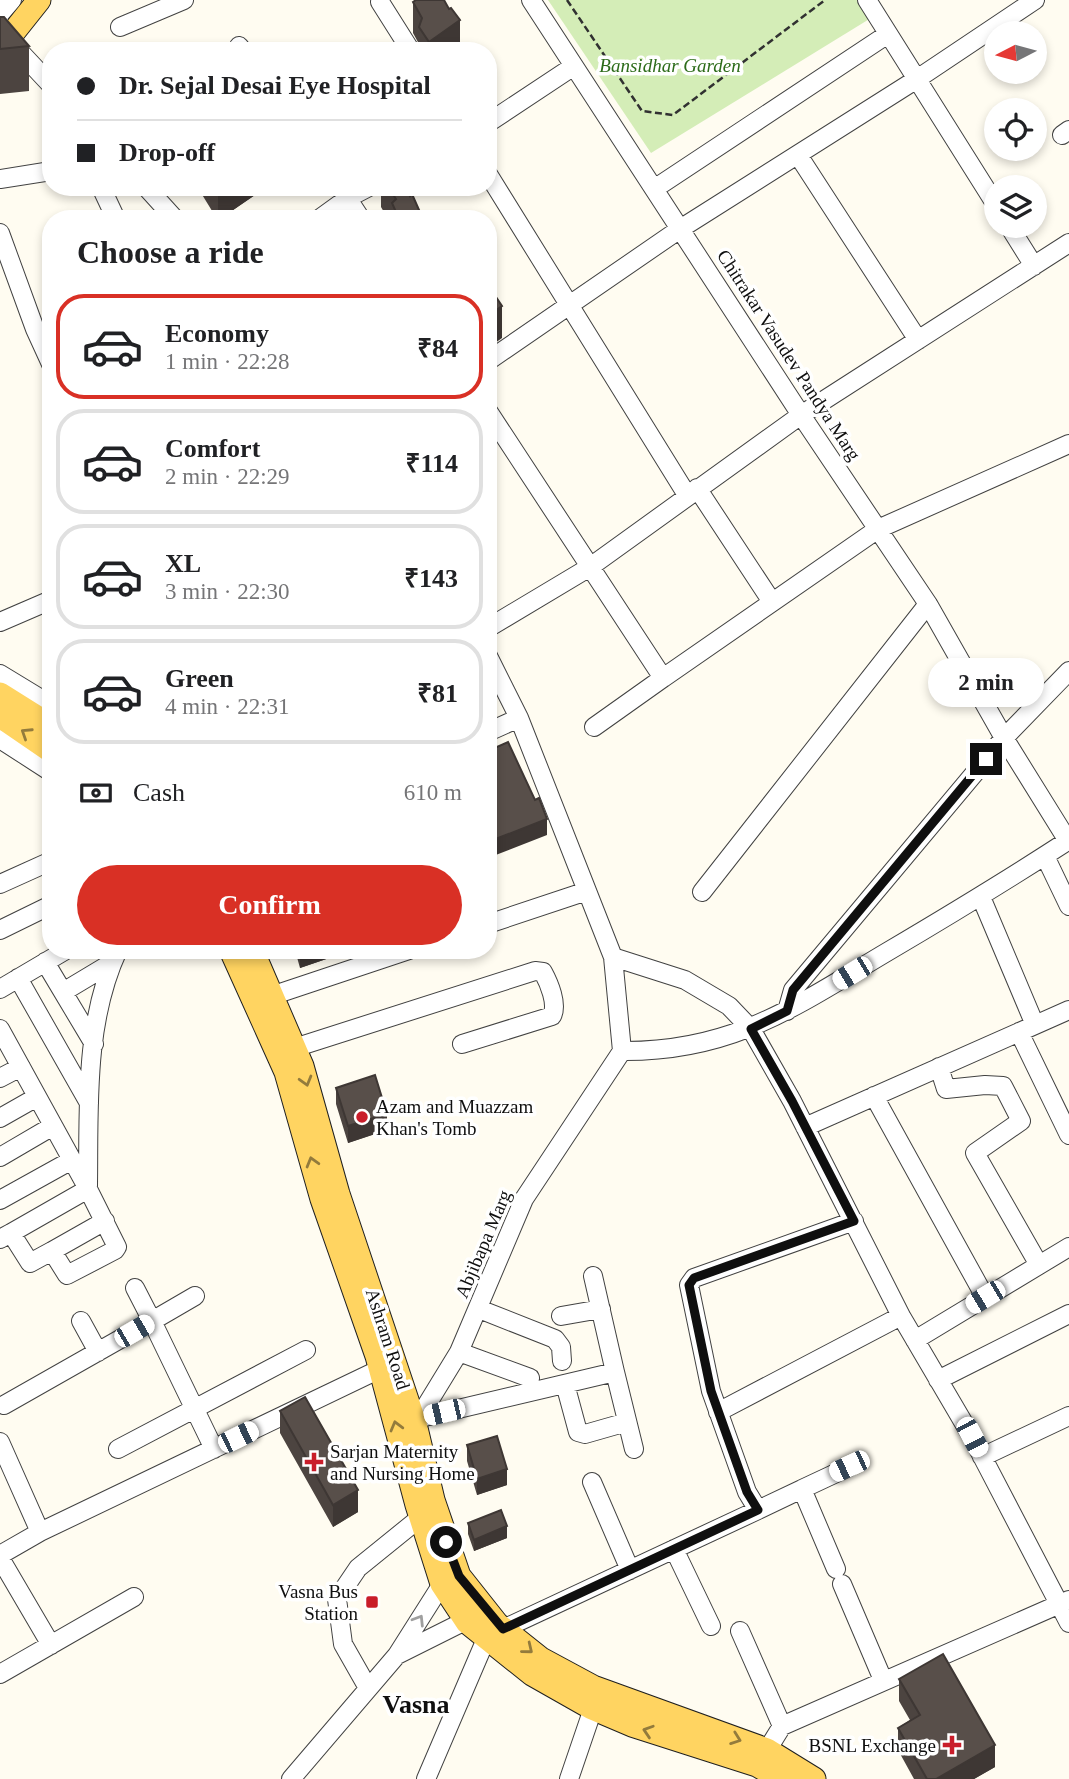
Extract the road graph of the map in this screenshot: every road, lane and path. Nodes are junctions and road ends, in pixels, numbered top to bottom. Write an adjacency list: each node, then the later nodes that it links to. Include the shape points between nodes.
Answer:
1 (12, 0): 10 (street)
2 (39, 0): 13 (main road)
3 (184, 0): 11 (street)
4 (531, 0): 15 (street, Chitrakar Vasudev Pandya Marg)
5 (567, 0): 6 (path, via 642,111 673,114)
6 (825, 0)
7 (867, 0): 12 (street)
8 (1035, 0): 17 (street)
9 (380, 2): 14 (street)
10 (0, 14)
11 (120, 27)
12 (888, 34): 17 (street); 24 (street)
13 (3, 37): 16 (street)
14 (405, 42)
15 (574, 66): 18 (street); 24 (street, Chitrakar Vasudev Pandya Marg)
16 (42, 76)
17 (917, 79): 19 (street); 22 (street)
18 (497, 117)
19 (798, 155): 29 (street); 35 (street)
20 (42, 172): 21 (street)
21 (0, 179)
22 (984, 186)
23 (497, 188): 34 (street)
24 (654, 189): 29 (street, Chitrakar Vasudev Pandya Marg)
25 (154, 196): 27 (street)
26 (341, 196): 28 (street)
27 (167, 210)
28 (328, 210)
29 (680, 229): 34 (street); 38 (street, Chitrakar Vasudev Pandya Marg)
30 (0, 233): 36 (street)
31 (1016, 238): 33 (street)
32 (1069, 243): 33 (street)
33 (1034, 266): 35 (street)
34 (571, 306): 37 (street); 41 (street)
35 (918, 340): 38 (street)
36 (42, 344)
37 (497, 355)
38 (801, 415): 41 (street); 42 (street, Chitrakar Vasudev Pandya Marg)
39 (497, 425): 43 (street)
40 (1069, 444): 42 (street)
41 (692, 491): 43 (street); 44 (street)
42 (878, 529): 44 (street); 46 (street, Chitrakar Vasudev Pandya Marg)
43 (590, 567): 48 (street); 52 (street)
44 (772, 602): 52 (street)
45 (42, 604): 47 (street)
46 (928, 604): 60 (street, Chitrakar Vasudev Pandya Marg); 69 (street)
47 (0, 622)
48 (497, 623)
49 (1069, 671): 60 (street)
50 (0, 674): 54 (street)
51 (497, 674): 56 (street)
52 (663, 678): 58 (street)
53 (0, 694): 57 (main road)
54 (42, 700)
55 (0, 716): 62 (main road, one-way to 55)
56 (519, 718): 59 (street); 68 (street)
57 (42, 720)
58 (594, 727)
59 (497, 728)
60 (1004, 738): 64 (street, Chitrakar Vasudev Pandya Marg); 88 (street, via 793,990)
61 (0, 739): 63 (street)
62 (42, 745)
63 (42, 766)
64 (1069, 841): 65 (street, Chitrakar Vasudev Pandya Marg)
65 (1045, 856): 70 (street, Chitrakar Vasudev Pandya Marg); 71 (street)
66 (42, 865): 67 (street)
67 (0, 884)
68 (587, 891): 73 (street); 75 (street)
69 (702, 892)
70 (981, 897): 88 (street, Chitrakar Vasudev Pandya Marg); 90 (street)
71 (1069, 906)
72 (42, 909): 74 (street)
73 (497, 921)
74 (0, 930)
75 (613, 957): 89 (street, via 685,980 729,1006); 95 (street)
76 (50, 959): 82 (street)
77 (112, 959): 85 (street)
78 (115, 959): 92 (street, via 103,991)
79 (234, 959): 132 (main road, Ashram Road, one-way to 79, via 322,1199 286,1072)
80 (256, 959): 86 (main road, Ashram Road)
81 (382, 959): 86 (street)
82 (45, 962): 83 (street); 85 (street)
83 (18, 978): 84 (street); 101 (street)
84 (0, 989)
85 (63, 992): 92 (street)
86 (271, 996): 94 (main road, Ashram Road)
87 (1069, 1010): 90 (street)
88 (787, 1011): 89 (street, Chitrakar Vasudev Pandya Marg)
89 (751, 1029): 95 (street, Chitrakar Vasudev Pandya Marg, via 674,1049); 104 (street)
90 (1027, 1029): 97 (street); 105 (street)
91 (1, 1035): 96 (street)
92 (94, 1044): 101 (street)
93 (462, 1044): 94 (street, via 552,1016 554,1003 543,972)
94 (294, 1048): 141 (main road, Ashram Road, one-way to 141, via 338,1194)
95 (622, 1051): 120 (street, Abjibapa Marg, via 524,1199)
96 (21, 1067): 98 (street); 100 (street)
97 (939, 1067): 99 (street); 115 (street, via 946,1089 1003,1086 1021,1121 975,1153)
98 (0, 1078)
99 (874, 1096): 104 (street); 119 (street)
100 (37, 1097): 102 (street); 103 (street)
101 (89, 1102): 108 (street)
102 (0, 1118)
103 (53, 1126): 106 (street); 107 (street)
104 (805, 1127): 111 (street)
105 (1069, 1135)
106 (0, 1157)
107 (72, 1160): 108 (street); 109 (street)
108 (88, 1189): 110 (street); 112 (street)
109 (0, 1200)
110 (105, 1221): 114 (street); 114 (street, via 117,1244 115,1250 69,1275)
111 (854, 1221): 124 (street); 139 (street, via 691,1281 689,1291)
112 (5, 1236): 114 (street, via 30,1263)
113 (1069, 1247): 115 (street)
114 (52, 1251)
115 (1039, 1265): 119 (street)
116 (593, 1276): 121 (street)
117 (135, 1288): 126 (street)
118 (195, 1296): 126 (street)
119 (985, 1297): 127 (street)
120 (479, 1309): 130 (street, Abjibapa Marg); 131 (street, via 555,1339)
121 (601, 1309): 123 (street); 133 (street)
122 (1069, 1314): 135 (street)
123 (561, 1315)
124 (901, 1316): 127 (street); 139 (street)
125 (81, 1321): 129 (street)
126 (152, 1321): 129 (street); 138 (street)
127 (915, 1340): 135 (street)
128 (306, 1350): 138 (street)
129 (98, 1352): 137 (street)
130 (459, 1352): 134 (street); 141 (street, Abjibapa Marg)
131 (562, 1361)
132 (380, 1369): 145 (street); 152 (main road, Ashram Road, one-way to 132)
133 (615, 1372): 136 (street); 142 (street)
134 (530, 1378)
135 (938, 1380): 147 (street)
136 (565, 1384): 141 (street); 142 (street, via 578,1432)
137 (4, 1405)
138 (194, 1408): 144 (street); 145 (street)
139 (718, 1412): 151 (street)
140 (1069, 1416): 147 (street)
141 (418, 1421): 157 (main road, Ashram Road)
142 (627, 1422): 146 (street)
143 (0, 1442): 153 (street)
144 (118, 1448)
145 (214, 1449): 153 (street)
146 (634, 1449)
147 (982, 1457): 159 (street)
148 (849, 1466): 150 (street)
149 (592, 1482): 156 (street)
150 (802, 1489): 151 (street); 168 (street)
151 (758, 1510): 154 (street)
152 (421, 1517): 157 (main road, Ashram Road); 169 (street, via 358,1568 337,1599 343,1644)
153 (40, 1532): 155 (street)
154 (674, 1549): 156 (street); 162 (street)
155 (0, 1556): 165 (street)
156 (630, 1570): 164 (street)
157 (450, 1580): 160 (main road, Ashram Road); 166 (street, one-way to 157)
158 (134, 1597): 165 (street)
159 (1064, 1602): 161 (street); 168 (street)
160 (476, 1616): 164 (main road, Ashram Road); 166 (street)
161 (1069, 1623)
162 (710, 1626)
163 (740, 1632): 171 (street)
164 (495, 1634): 170 (main road, Ashram Road, via 532,1674); 173 (street)
165 (51, 1645): 167 (street)
166 (397, 1655): 169 (street)
167 (0, 1674)
168 (883, 1680): 171 (street)
169 (368, 1688): 174 (street)
170 (596, 1699): 172 (main road, Ashram Road, via 632,1725); 175 (street)
171 (782, 1726): 172 (street)
172 (762, 1758): 176 (main road, Ashram Road); 177 (main road, Ashram Road)
173 (431, 1778)
174 (291, 1779)
175 (569, 1779)
176 (781, 1779)
177 (814, 1779)

